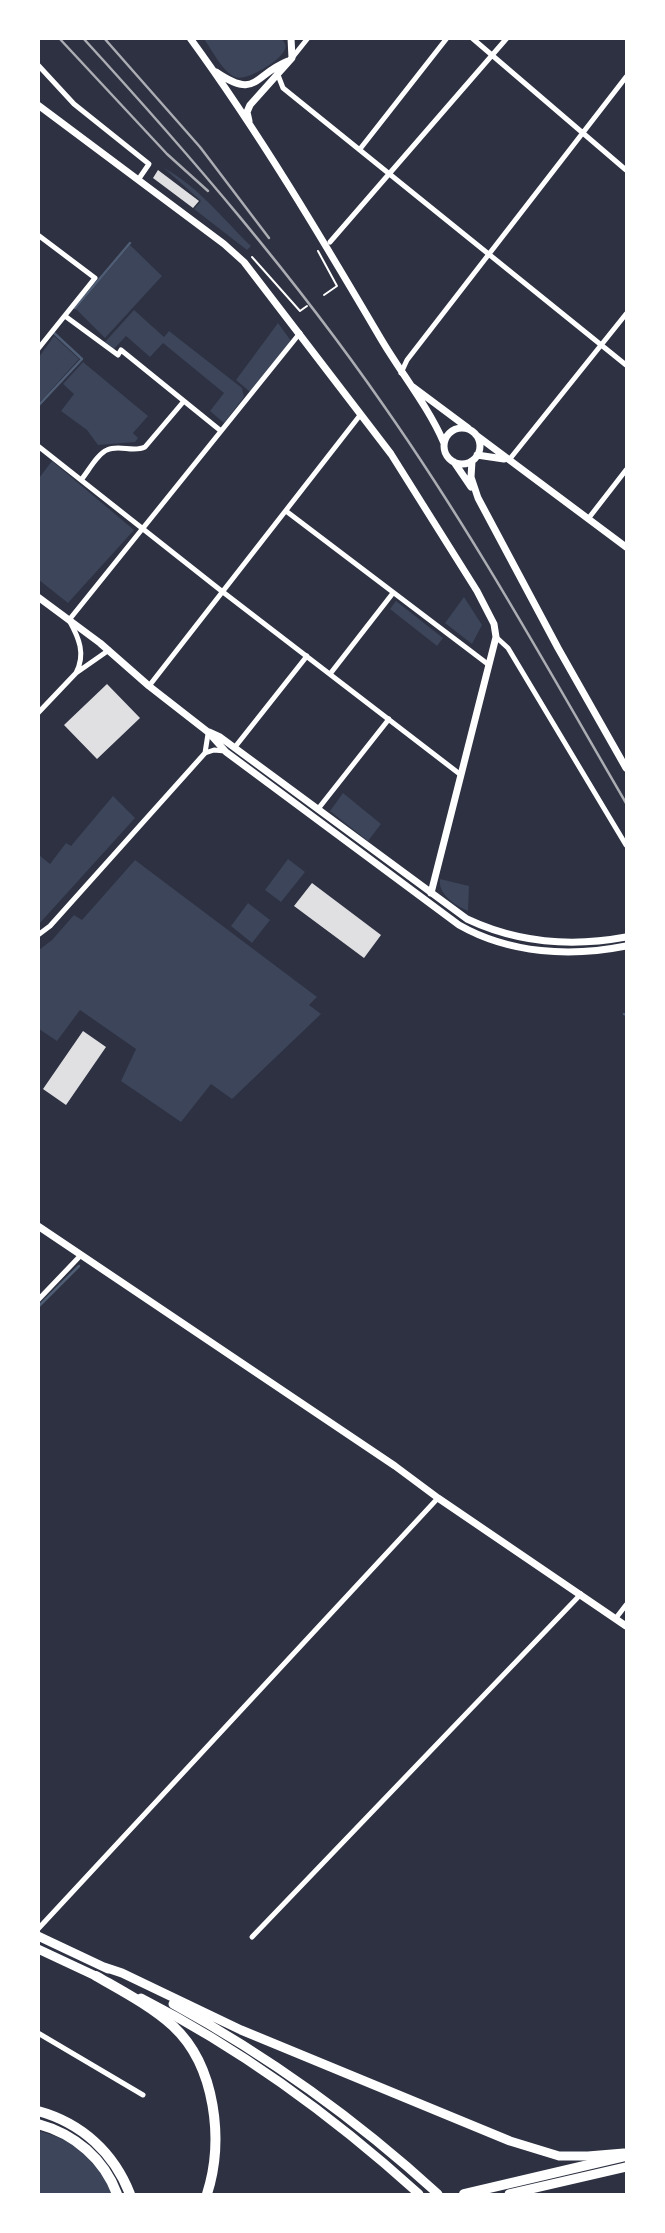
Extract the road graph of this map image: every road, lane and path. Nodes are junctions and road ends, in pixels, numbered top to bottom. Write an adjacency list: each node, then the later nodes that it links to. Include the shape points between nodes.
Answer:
1 (190, 38): 10 (street)
2 (291, 38): 8 (street)
3 (309, 38): 8 (street)
4 (447, 38): 16 (street)
5 (472, 38): 7 (street)
6 (507, 38): 7 (street)
7 (492, 56): 15 (street); 18 (street)
8 (291, 59): 10 (street, via 246,86); 11 (street)
9 (38, 65): 19 (street, via 74,104 149,164)
10 (213, 69): 14 (street)
11 (278, 75): 14 (street, via 248,109); 16 (street, via 283,88)
12 (626, 77): 15 (street)
13 (38, 105): 19 (street)
14 (252, 128): 21 (street)
15 (583, 133): 17 (street); 22 (street)
16 (360, 149): 18 (street)
17 (626, 170)
18 (391, 174): 21 (street); 22 (street)
19 (138, 180): 23 (street)
20 (38, 235): 27 (street, via 95,278)
21 (328, 243): 24 (path, via 317,252 337,286); 32 (street)
22 (488, 255): 29 (street); 32 (street)
23 (244, 262): 25 (path, via 253,256 300,311); 28 (street)
24 (324, 295)
25 (307, 306)
26 (626, 314): 29 (street)
27 (65, 316): 30 (street); 34 (street, via 118,355 121,350)
28 (300, 333): 35 (street); 36 (street)
29 (602, 344): 31 (street); 41 (street)
30 (38, 349)
31 (626, 365)
32 (401, 373): 33 (street)
33 (407, 383): 37 (street); 38 (street)
34 (184, 401): 36 (street); 44 (street, via 145,447 105,451)
35 (361, 414): 46 (street); 54 (street, via 472,583)
36 (221, 431): 48 (street)
37 (474, 433): 38 (street, via 452,430); 40 (street, via 480,445); 41 (street)
38 (444, 443): 42 (street)
39 (38, 446): 44 (street)
40 (475, 458): 41 (street, via 489,455); 42 (street, via 463,464); 45 (street, via 471,477)
41 (509, 460): 47 (street)
42 (454, 462): 45 (street)
43 (626, 470): 47 (street)
44 (81, 480): 48 (street)
45 (478, 498): 67 (street)
46 (286, 512): 50 (street); 51 (street)
47 (588, 519): 49 (street)
48 (143, 528): 50 (street); 53 (street)
49 (626, 547)
50 (223, 592): 56 (street); 60 (street)
51 (393, 593): 57 (street); 59 (street)
52 (38, 597): 53 (street)
53 (69, 620): 55 (street); 58 (street, via 81,649)
54 (496, 637): 57 (street); 70 (street, via 508,648)
55 (109, 650): 58 (street); 60 (street)
56 (307, 656): 59 (street); 64 (street)
57 (489, 665): 68 (street)
58 (76, 673): 61 (street)
59 (330, 674): 62 (street)
60 (149, 686): 63 (street)
61 (38, 713)
62 (389, 719): 68 (street); 69 (street)
63 (208, 732): 64 (street); 65 (street); 66 (street)
64 (235, 747): 69 (street)
65 (226, 752): 66 (street); 74 (street, via 468,930 535,950)
66 (205, 753): 72 (street)
67 (626, 768)
68 (461, 775): 71 (street)
69 (318, 809): 71 (street)
70 (626, 845)
71 (430, 893): 73 (street, via 467,919 515,936 570,943)
72 (38, 935)
73 (625, 937)
74 (624, 946)
75 (38, 1226): 76 (street)
76 (81, 1255): 77 (street); 78 (street)
77 (38, 1300)
78 (438, 1498): 79 (street); 83 (street)
79 (581, 1594): 81 (street); 85 (street)
80 (626, 1605): 81 (street)
81 (616, 1618): 82 (street)
82 (626, 1626)
83 (38, 1929)
84 (38, 1936): 87 (highway)
85 (252, 1937)
86 (40, 1949): 88 (highway)
87 (104, 1967): 93 (highway, via 241,2030 510,2141 559,2156); 95 (highway, via 279,2069)
88 (96, 1976): 98 (highway, via 166,2020 192,2050 214,2116 215,2157); 99 (highway, via 188,2023 270,2075)
89 (38, 2033): 90 (street)
90 (143, 2095)
91 (38, 2111): 97 (highway, via 66,2121 100,2146)
92 (38, 2124): 96 (highway, via 66,2134 89,2152)
93 (626, 2154): 100 (highway)
94 (626, 2167): 101 (highway)
95 (435, 2192)
96 (117, 2194)
97 (131, 2194)
98 (207, 2194)
99 (419, 2194)
100 (464, 2194)
101 (509, 2194)

